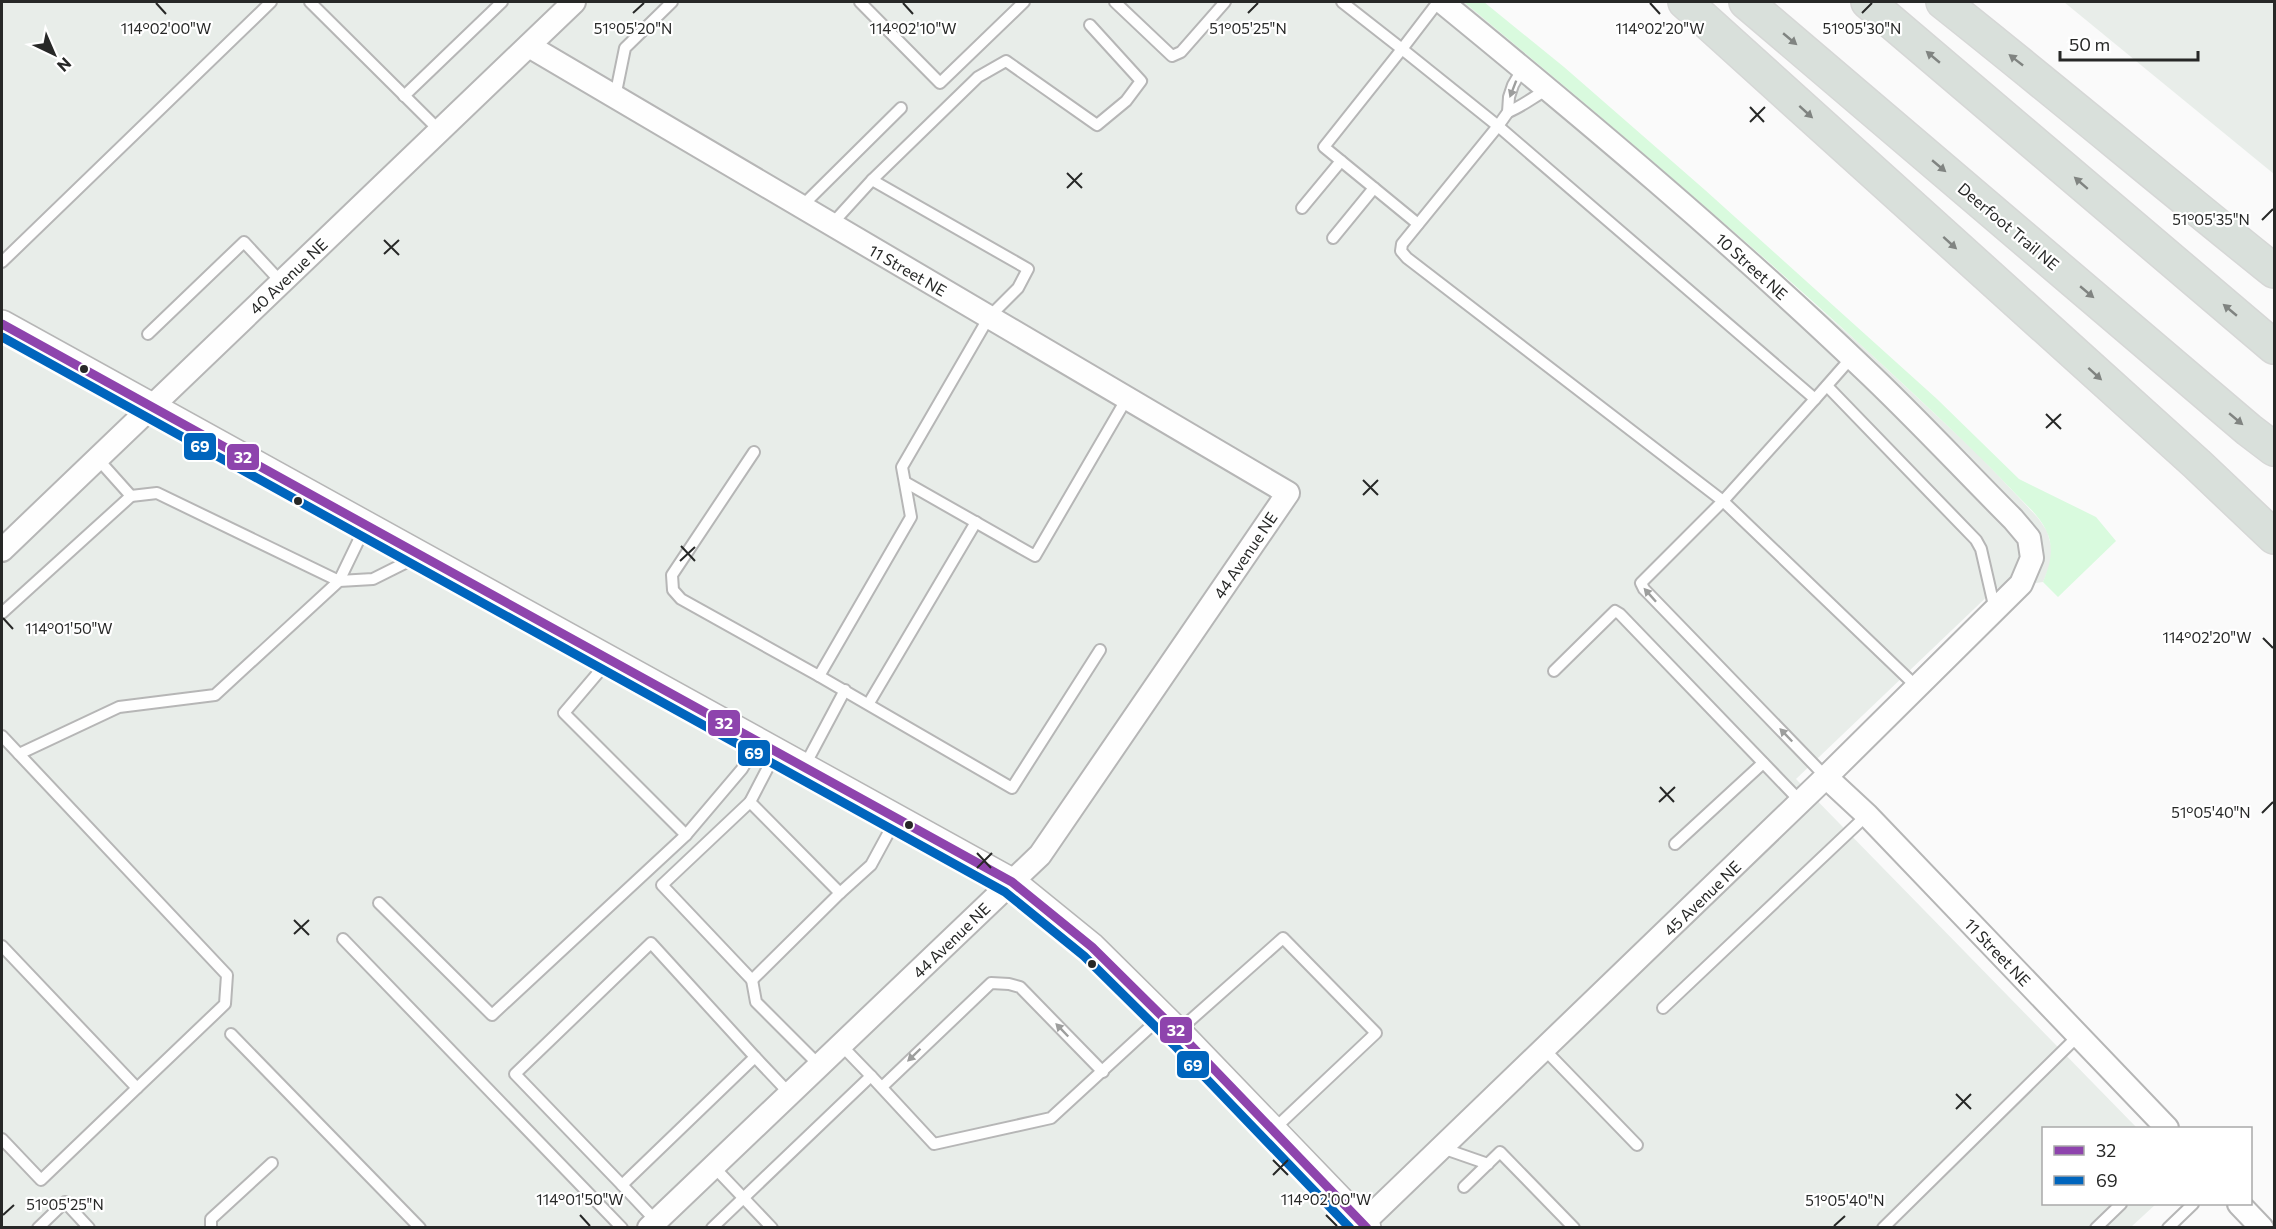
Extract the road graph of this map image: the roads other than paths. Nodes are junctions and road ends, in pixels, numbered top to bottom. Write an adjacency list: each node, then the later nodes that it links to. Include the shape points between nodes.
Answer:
1 (271, 2): 37 (lane)
2 (310, 2): 21 (lane)
3 (502, 2): 21 (lane)
4 (574, 2): 17 (street, 40 Avenue NE)
5 (672, 2): 23 (lane, via 625,48)
6 (860, 2): 7 (lane, via 940,83)
7 (1024, 2)
8 (1115, 2): 9 (lane, via 1172,56 1181,52)
9 (1225, 2)
10 (1342, 2): 18 (lane)
11 (1440, 2): 18 (lane); 19 (street, 10 Street NE)
12 (1685, 2): 52 (highway, one-way to 52)
13 (1746, 2): 49 (highway, Deerfoot Trail NE, one-way to 49)
14 (1868, 2): 43 (highway, one-way to 14)
15 (1943, 2): 22 (highway, one-way to 15)
16 (1090, 25): 29 (lane, via 1141,81 1097,125 1006,61 978,77)
17 (529, 46): 23 (street, 11 Street NE); 27 (street, 40 Avenue NE)
18 (1402, 49): 26 (lane); 28 (lane, via 1324,147)
19 (1523, 68): 20 (street, 10 Street NE); 25 (lane, one-way to 25, via 1513,85)
20 (1548, 89): 25 (lane, via 1525,106); 44 (street, 10 Street NE)
21 (404, 96): 27 (lane)
22 (2062, 96): 36 (highway, via 2144,149); 38 (highway)
23 (615, 98): 31 (street, 11 Street NE)
24 (901, 108): 31 (lane)
25 (1508, 112): 26 (lane)
26 (1497, 126): 33 (lane); 47 (lane)
27 (440, 131): 39 (street, 40 Avenue NE)
28 (1341, 161): 30 (lane); 32 (lane)
29 (872, 180): 34 (lane); 40 (lane, via 1028,269 1018,288)
30 (1374, 188): 33 (lane); 35 (lane)
31 (801, 207): 34 (street, 11 Street NE)
32 (1302, 208)
33 (1418, 224): 56 (lane, via 1402,244 1407,258)
34 (831, 225): 40 (street, 11 Street NE)
35 (1333, 238)
36 (2274, 245)
37 (2, 262)
38 (2274, 271)
39 (281, 282): 42 (lane, via 244,242); 48 (street, 40 Avenue NE)
40 (989, 317): 46 (street, 11 Street NE); 53 (lane, via 902,467)
41 (2, 324): 48 (street)
42 (148, 334)
43 (2274, 347)
44 (1852, 357): 45 (lane); 63 (street, 10 Street NE, via 2013,519 2029,538)
45 (1827, 386): 47 (lane); 65 (lane, via 1976,540)
46 (1127, 398): 54 (street, 11 Street NE); 58 (lane, via 1035,556)
47 (1815, 399): 56 (lane)
48 (150, 407): 51 (street, 40 Avenue NE); 59 (street)
49 (2274, 449)
50 (754, 452): 70 (lane, via 672,575 673,590 681,599)
51 (97, 458): 55 (lane); 61 (street, 40 Avenue NE)
52 (2197, 464): 57 (highway); 60 (highway)
53 (905, 482): 58 (lane); 70 (lane, via 911,517)
54 (1288, 493): 86 (street, 44 Avenue NE, via 1040,855)
55 (131, 496): 64 (lane, via 157,493); 66 (lane)
56 (1723, 501): 71 (lane); 79 (lane, one-way to 56, via 1641,583)
57 (2274, 517)
58 (976, 522): 73 (lane)
59 (366, 525): 62 (street); 64 (lane)
60 (2274, 537)
61 (2, 550)
62 (420, 555): 64 (lane, via 373,579); 68 (street)
63 (2032, 558): 65 (street, 45 Avenue NE, via 2021,584)
64 (339, 581): 76 (lane, via 215,695 119,707)
65 (1995, 609): 71 (street, 45 Avenue NE)
66 (2, 614)
67 (1100, 650): 73 (lane, via 1012,788)
68 (609, 660): 75 (street); 84 (lane, via 564,713)
69 (1554, 670): 77 (lane, via 1615,611)
70 (819, 676): 72 (lane)
71 (1917, 687): 79 (street, 45 Avenue NE)
72 (845, 690): 73 (lane); 78 (lane)
73 (869, 703)
74 (2, 736): 76 (lane)
75 (768, 747): 78 (street); 80 (lane); 84 (lane, via 742,770)
76 (19, 754): 103 (lane, via 227,975 225,1004)
77 (1763, 763): 81 (lane); 85 (lane)
78 (804, 767): 83 (street)
79 (1827, 777): 81 (street, 45 Avenue NE); 82 (street, 11 Street NE)
80 (750, 802): 87 (lane); 91 (lane, via 662,885)
81 (1801, 802): 97 (street, 45 Avenue NE)
82 (1867, 814): 92 (lane); 95 (street, 11 Street NE)
83 (897, 818): 86 (street); 87 (lane, via 871,865)
84 (686, 835): 88 (lane, via 492,1015)
85 (1675, 844)
86 (1012, 882): 93 (street, via 1092,947); 96 (street, 44 Avenue NE)
87 (840, 892): 91 (lane)
88 (380, 903)
89 (343, 939): 125 (lane)
90 (2, 946): 103 (lane)
91 (753, 980): 99 (lane, via 756,1002)
92 (1663, 1008)
93 (1170, 1024): 100 (lane); 106 (street); 106 (lane, via 1283,938 1376,1033)
94 (231, 1034): 124 (lane)
95 (2078, 1036): 105 (street, 11 Street NE); 129 (lane)
96 (841, 1045): 99 (street, 44 Avenue NE); 101 (lane)
97 (1545, 1050): 108 (lane); 109 (street, 45 Avenue NE)
98 (755, 1057): 104 (lane); 113 (lane); 113 (lane, via 651,944 515,1074)
99 (819, 1065): 104 (street, 44 Avenue NE)
100 (1103, 1072): 102 (lane, via 1051,1118 934,1144); 102 (lane, one-way to 102, via 1020,987 991,983)
101 (871, 1076): 102 (lane); 115 (lane)
102 (882, 1087)
103 (137, 1088): 107 (lane, via 42,1180)
104 (789, 1093): 112 (street, 44 Avenue NE)
105 (2166, 1127)
106 (1273, 1131): 120 (street)
107 (2, 1139)
108 (1636, 1145)
109 (1442, 1148): 111 (lane); 120 (street, 45 Avenue NE)
110 (272, 1163): 123 (lane, via 211,1219)
111 (1488, 1164): 114 (lane); 128 (lane, via 1500,1152)
112 (713, 1166): 115 (lane); 119 (street, 44 Avenue NE)
113 (622, 1185): 119 (lane)
114 (1464, 1187)
115 (744, 1198): 126 (lane); 127 (lane)
116 (2119, 1205): 130 (lane)
117 (2191, 1205): 131 (lane)
118 (2241, 1205): 132 (street)
119 (652, 1224)
120 (1362, 1226)
121 (38, 1227): 122 (lane, via 65,1202)
122 (89, 1227)
123 (211, 1227)
124 (420, 1227)
125 (622, 1227)
126 (712, 1227)
127 (772, 1227)
128 (1574, 1227)
129 (1883, 1227)
130 (2096, 1227)
131 (2171, 1227)
132 (2262, 1227)

